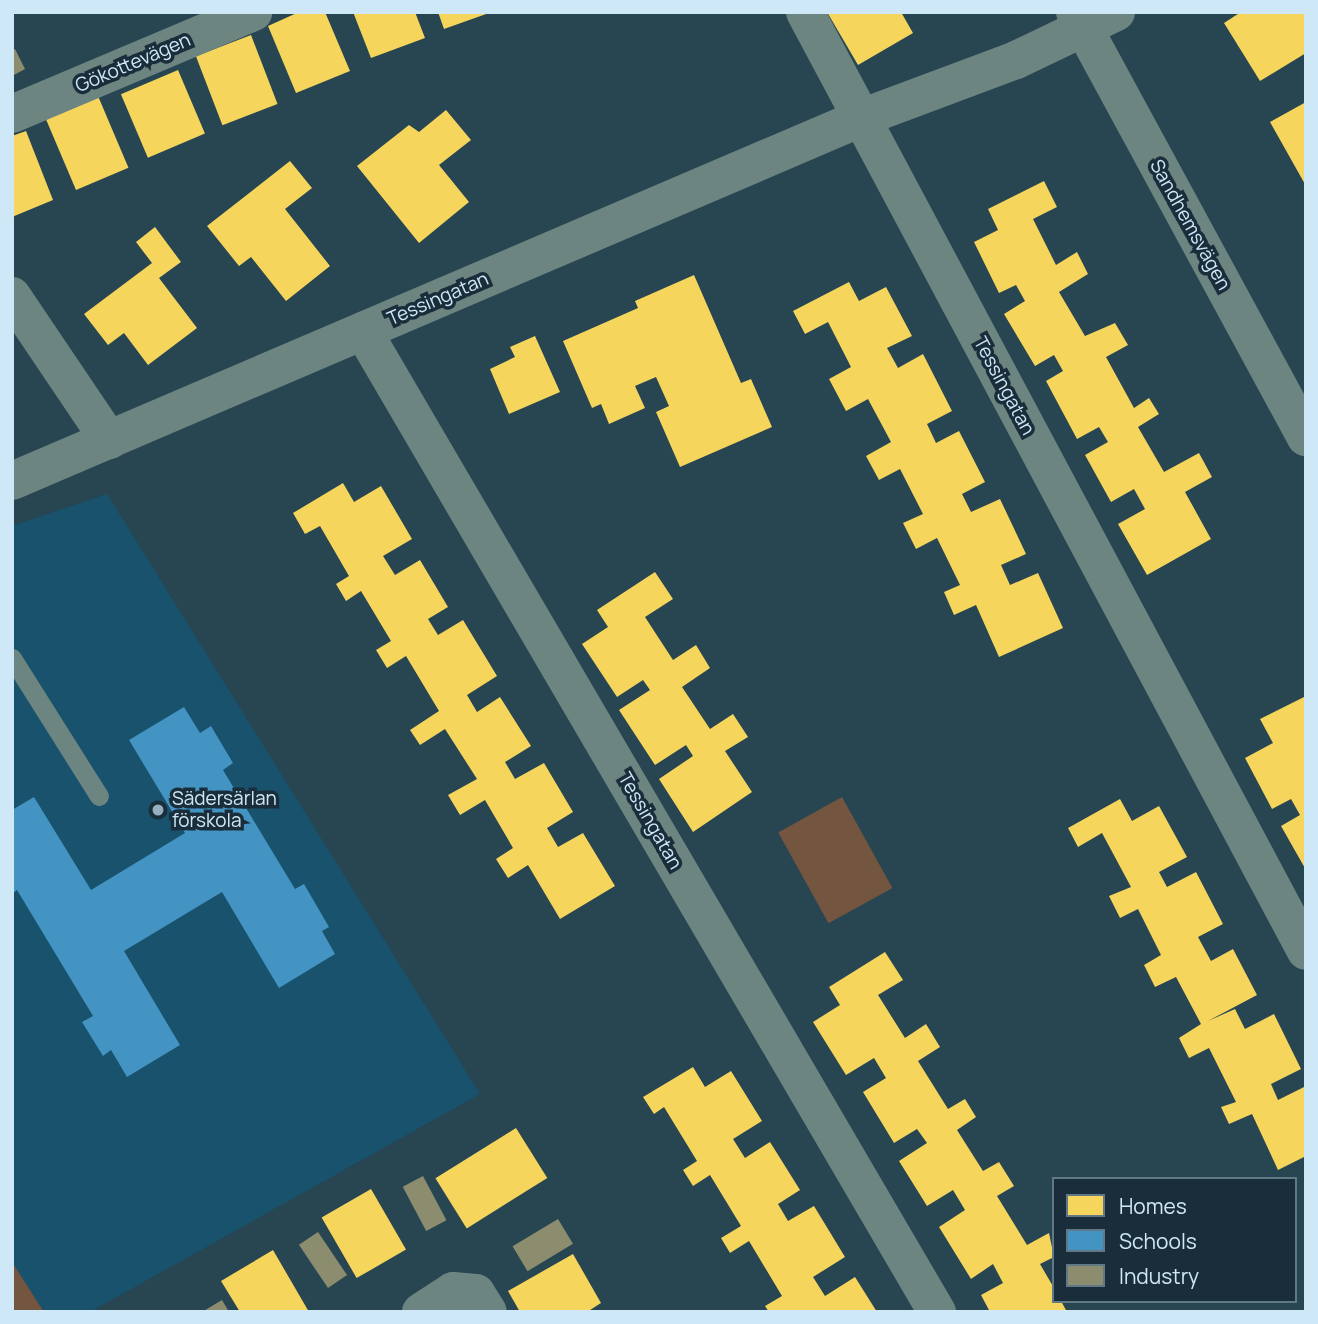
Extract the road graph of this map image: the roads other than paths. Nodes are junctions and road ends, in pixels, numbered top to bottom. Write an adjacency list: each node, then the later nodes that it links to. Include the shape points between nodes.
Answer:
1 (253, 12): 4 (street, Gökottevägen)
2 (804, 12): 5 (street)
3 (1092, 18): 5 (street, Tessingatan); 8 (street, Sandhemsvägen)
4 (12, 114)
5 (861, 118): 7 (street, Tessingatan); 13 (street, Tessingatan)
6 (12, 296): 9 (street)
7 (363, 331): 9 (street, Tessingatan); 16 (street, Tessingatan)
8 (1306, 437)
9 (109, 440): 10 (street, Tessingatan)
10 (12, 481)
11 (12, 658): 12 (lane)
12 (99, 796)
13 (1306, 951)
14 (421, 1312): 15 (street, via 453,1291 476,1293)
15 (488, 1312)
16 (937, 1312)

